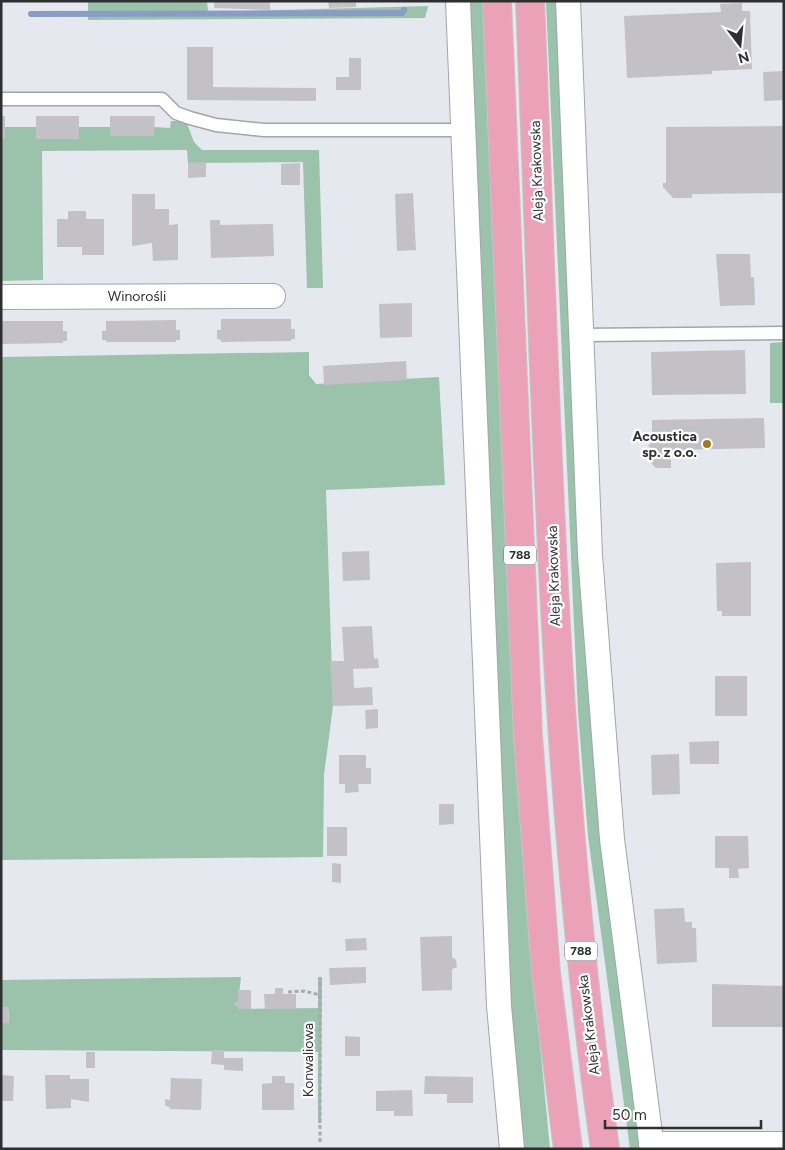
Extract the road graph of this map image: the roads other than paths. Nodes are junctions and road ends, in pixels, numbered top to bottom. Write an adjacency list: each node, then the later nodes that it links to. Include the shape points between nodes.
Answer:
1 (458, 1): 6 (street)
2 (498, 1): 14 (main road, 788, via 528,736 546,973)
3 (530, 1): 15 (main road, Aleja Krakowska / 788, via 558,657 580,951)
4 (568, 1): 10 (street)
5 (1, 99): 6 (lane, via 162,99 176,113 190,118 216,125 264,130)
6 (462, 130): 13 (street, via 498,996)
7 (273, 296): 8 (street, Winorośli)
8 (1, 297)
9 (784, 333): 10 (lane)
10 (581, 335): 12 (street, via 590,556 612,839)
11 (784, 1144): 12 (street)
12 (652, 1146)
13 (512, 1149)
14 (568, 1149)
15 (605, 1149)

